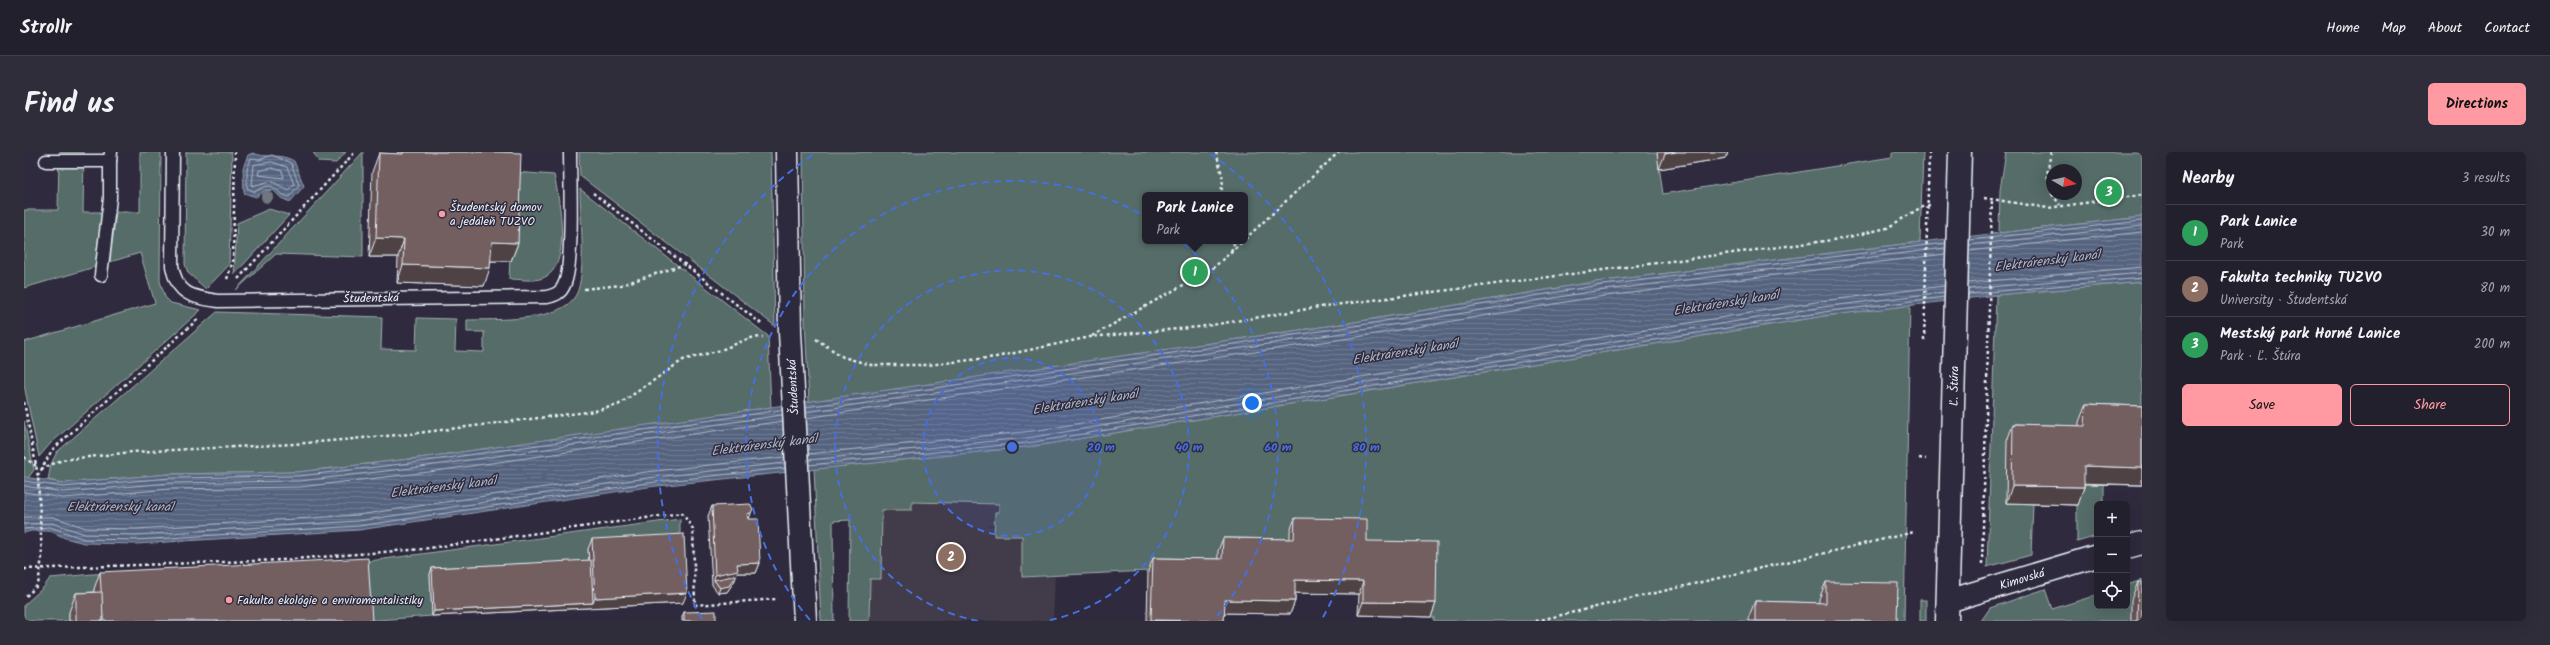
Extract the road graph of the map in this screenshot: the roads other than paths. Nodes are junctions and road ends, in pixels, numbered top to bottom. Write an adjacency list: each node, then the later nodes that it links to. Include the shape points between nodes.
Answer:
1 (173, 152): 2 (lane, Študentská, via 174,280 188,294 218,301 547,297 557,294 564,286 569,265)
2 (570, 152)
3 (787, 152): 12 (street, Študentská, via 792,356)
4 (1960, 152): 11 (street, Ľ. Štúra)
5 (110, 156): 6 (lane); 7 (lane, via 110,198)
6 (46, 161)
7 (101, 275)
8 (2142, 543): 9 (street)
9 (2130, 546)
10 (2094, 557): 11 (street, Kimovská)
11 (1947, 611)
12 (805, 621)

